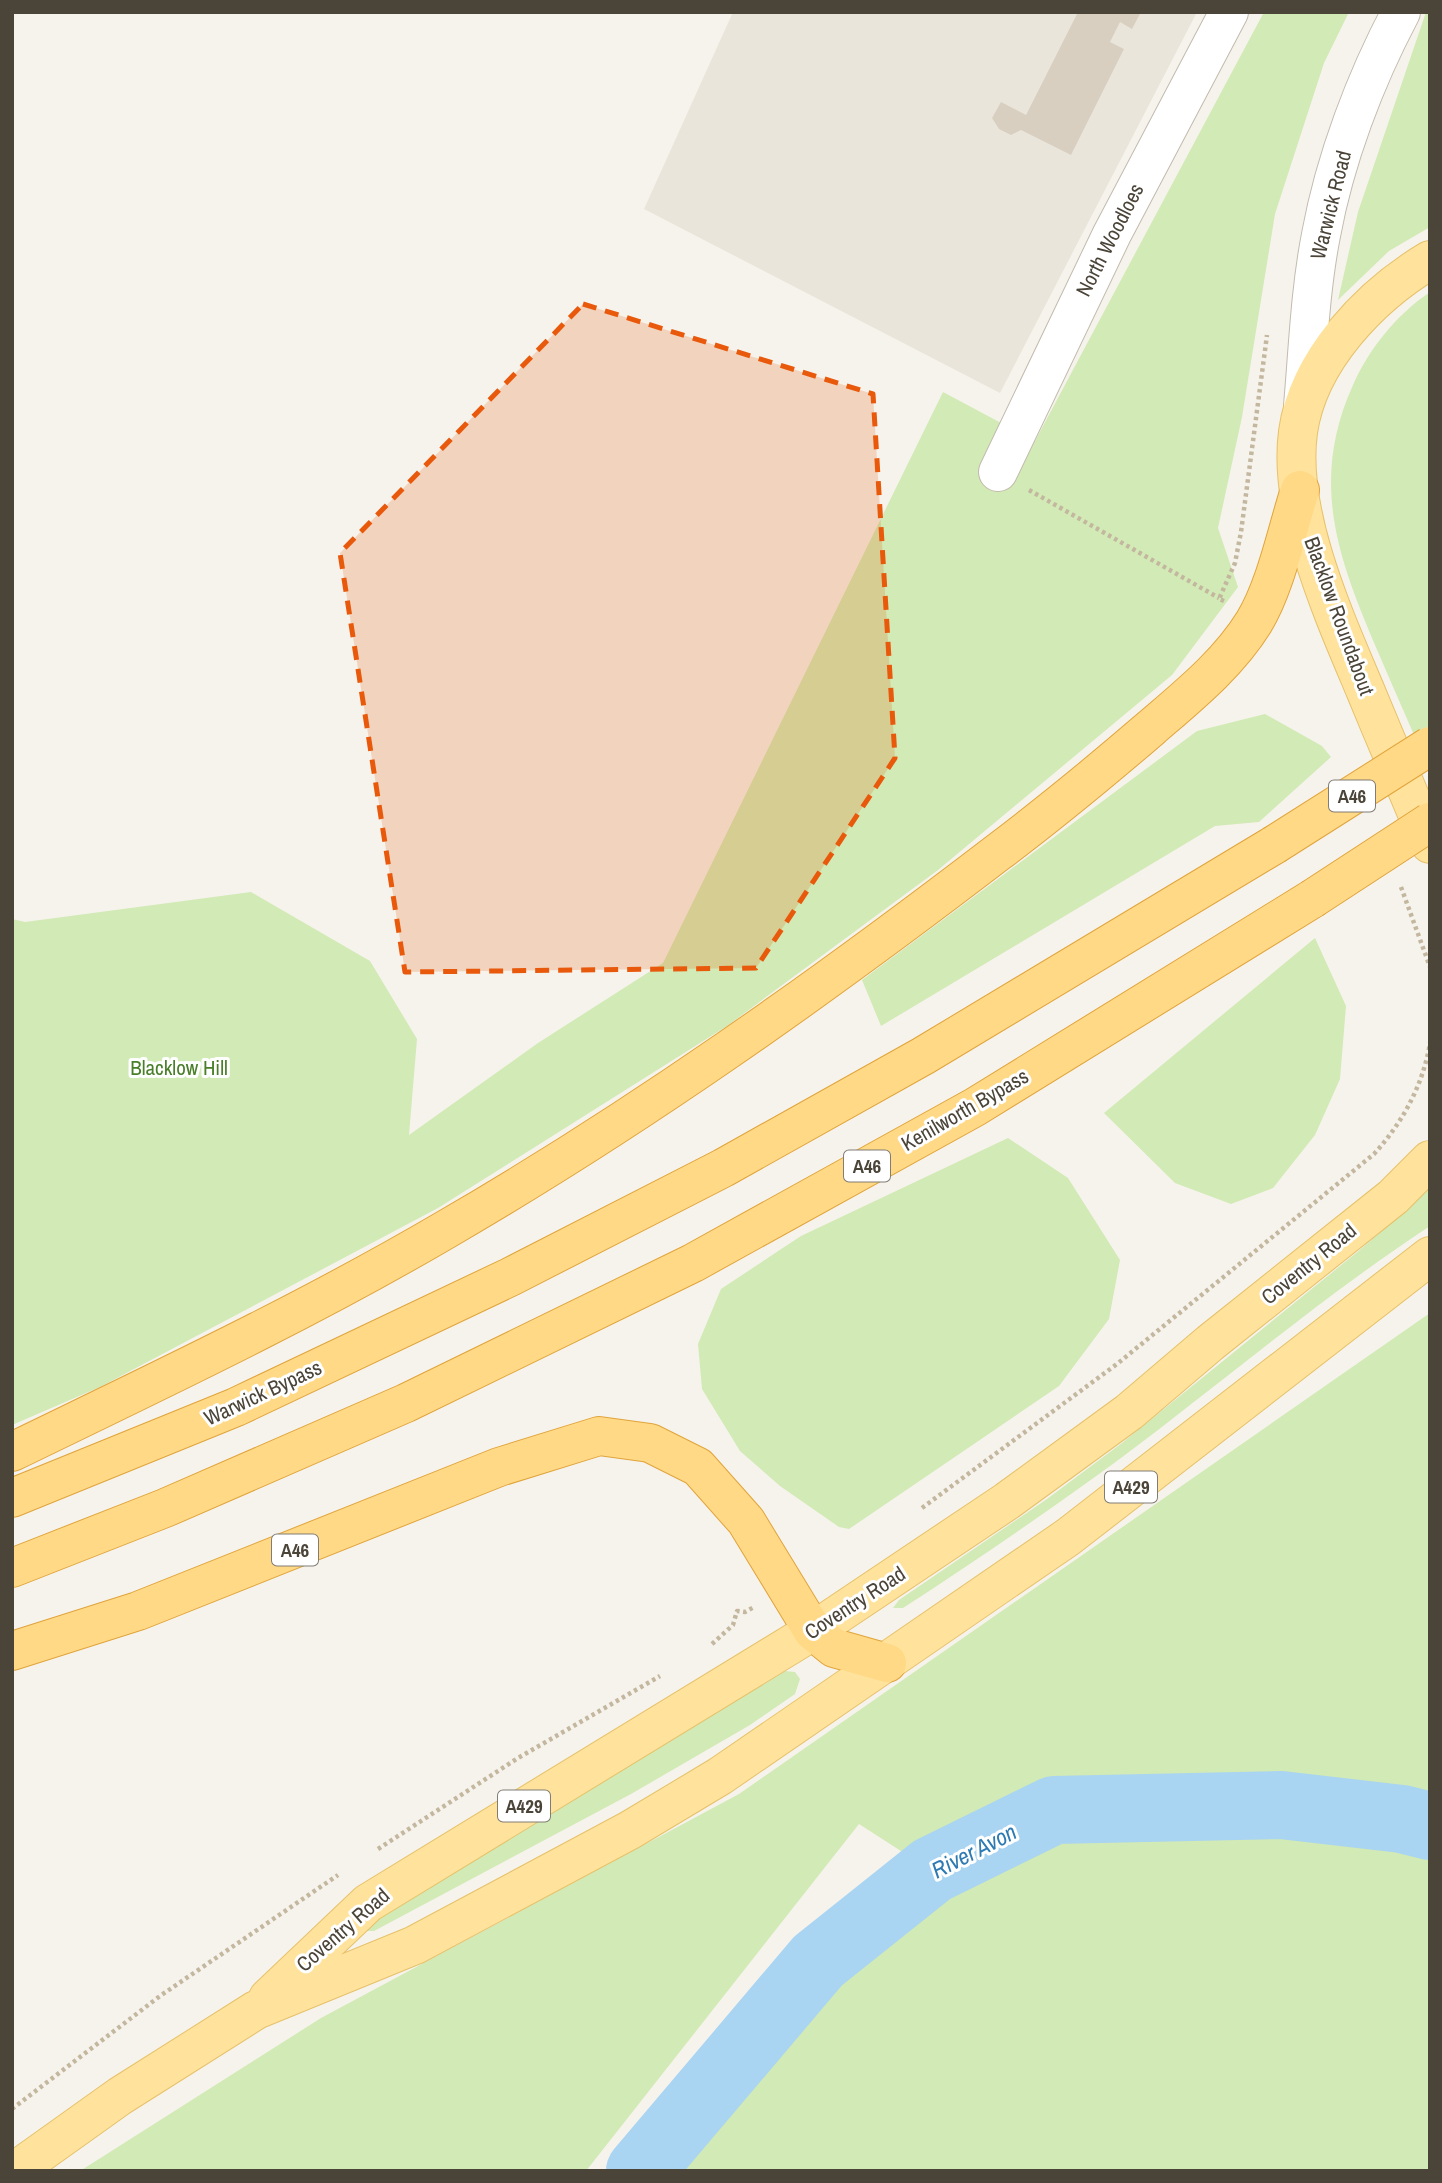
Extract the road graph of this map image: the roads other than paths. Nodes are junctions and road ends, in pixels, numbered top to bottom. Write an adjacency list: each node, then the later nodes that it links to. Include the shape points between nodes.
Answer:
1 (1229, 12): 5 (street, North Woodloes, via 1112,234)
2 (1401, 12): 4 (street, Warwick Road, via 1341,158 1325,218 1313,286)
3 (1430, 260): 4 (main road, Blacklow Roundabout, via 1399,280 1360,318 1322,368)
4 (1303, 408): 6 (main road, Blacklow Roundabout, via 1298,434)
5 (998, 472)
6 (1300, 489): 9 (main road, Blacklow Roundabout, via 1312,554 1325,591); 12 (highway, via 1256,619 1239,644 1203,682 1102,770 968,875 704,1066 445,1230 253,1335)
7 (1430, 746): 13 (highway, Warwick Bypass / A46, bridge, via 1092,957 826,1111 510,1277 236,1407)
8 (1430, 822): 14 (highway, Kenilworth Bypass / A46, bridge, via 975,1107 694,1263 407,1403 165,1508)
9 (1430, 844)
10 (1430, 1160): 15 (main road, Coventry Road / A429, via 1393,1197 1129,1412)
11 (1430, 1256): 17 (main road, Coventry Road / A429, via 1068,1537)
12 (12, 1452)
13 (12, 1498)
14 (12, 1568)
15 (813, 1631): 16 (highway, A46, via 746,1521 698,1467 650,1443 599,1436 499,1467 138,1611); 17 (highway, A46, via 834,1648); 18 (main road, Coventry Road / A429, via 369,1903)
16 (12, 1651)
17 (887, 1663): 18 (main road, Coventry Road / A429, via 720,1776 522,1889 415,1945)
18 (256, 2010): 19 (main road, Coventry Road / A429, via 120,2096)
19 (15, 2171)

